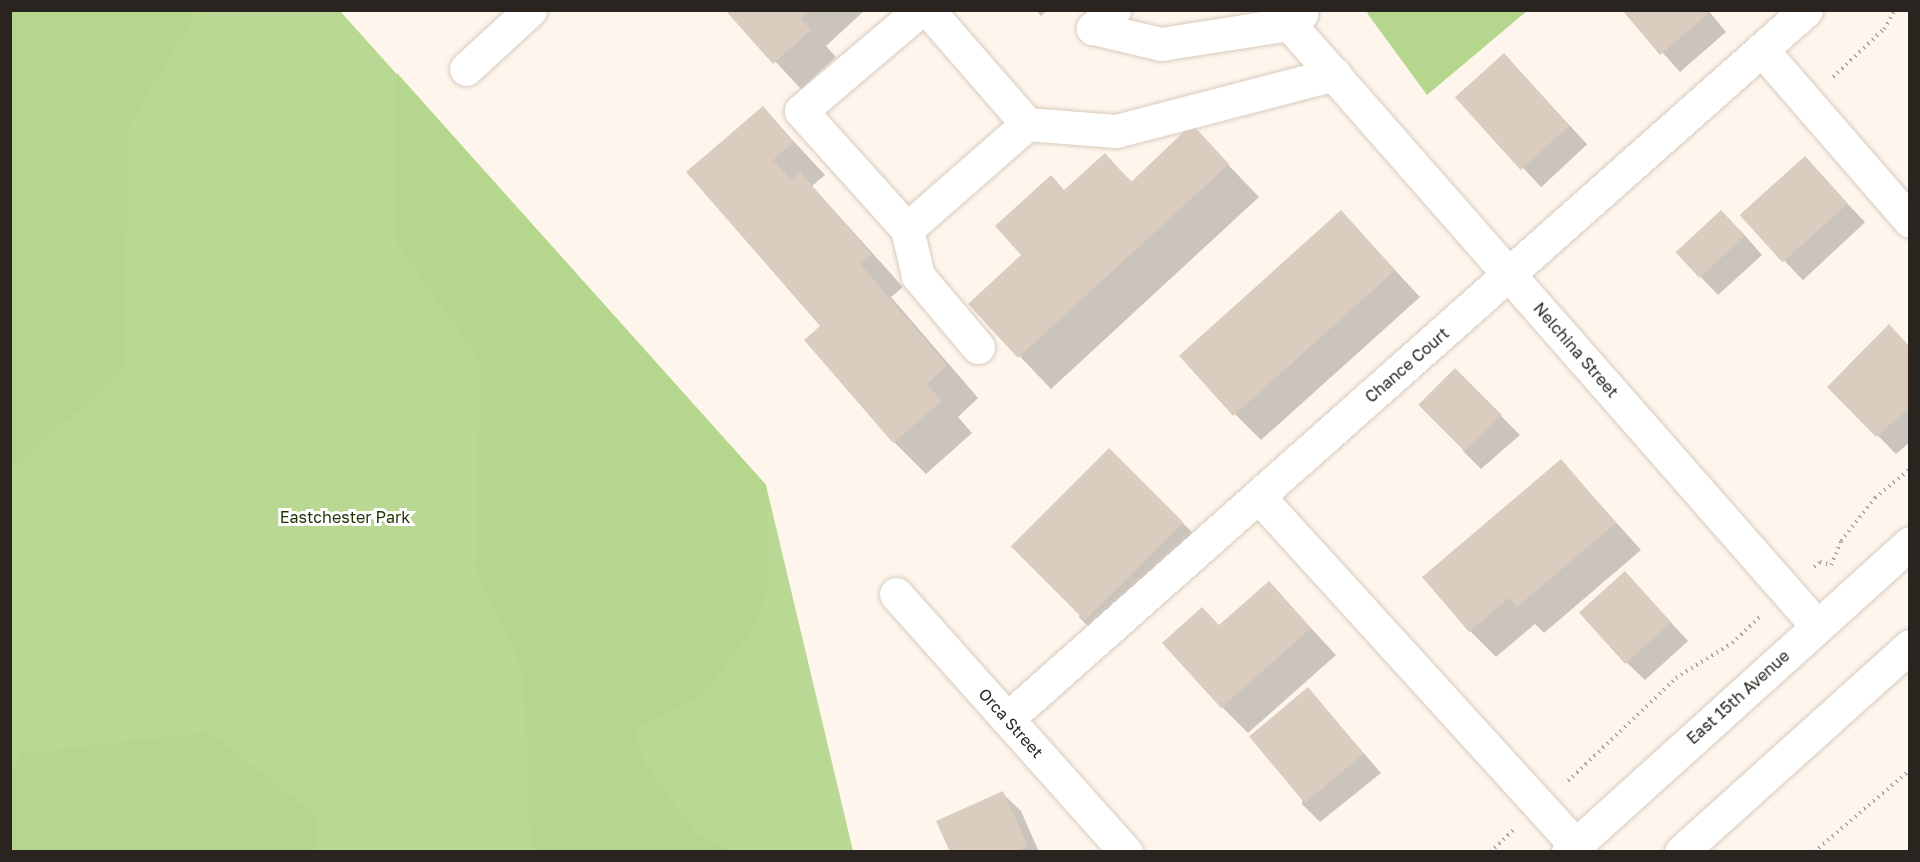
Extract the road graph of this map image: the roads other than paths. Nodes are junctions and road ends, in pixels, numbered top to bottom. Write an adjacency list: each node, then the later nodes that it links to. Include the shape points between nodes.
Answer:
1 (530, 10): 8 (street)
2 (920, 10): 12 (street, via 801,111)
3 (928, 10): 10 (street)
4 (1114, 10): 6 (street, via 1093,28 1161,44)
5 (1806, 10): 7 (street, Chance Court)
6 (1290, 15): 9 (street, Nelchina Street)
7 (1762, 50): 11 (street); 13 (street, Chance Court)
8 (466, 69)
9 (1335, 74): 10 (street, via 1116,130); 13 (street, Nelchina Street)
10 (1027, 124): 12 (street)
11 (1910, 221)
12 (907, 230): 14 (street, via 918,276)
13 (1509, 274): 15 (street, Chance Court); 18 (street, Nelchina Street)
14 (978, 347)
15 (1258, 496): 20 (street, Chance Court); 21 (street, via 1540,806)
16 (1910, 543): 18 (street, East 15th Avenue)
17 (896, 594): 20 (street, Orca Street)
18 (1817, 626): 21 (street, East 15th Avenue)
19 (1910, 646): 23 (street)
20 (1007, 719): 22 (street, Orca Street)
21 (1572, 848)
22 (1126, 852)
23 (1681, 852)

